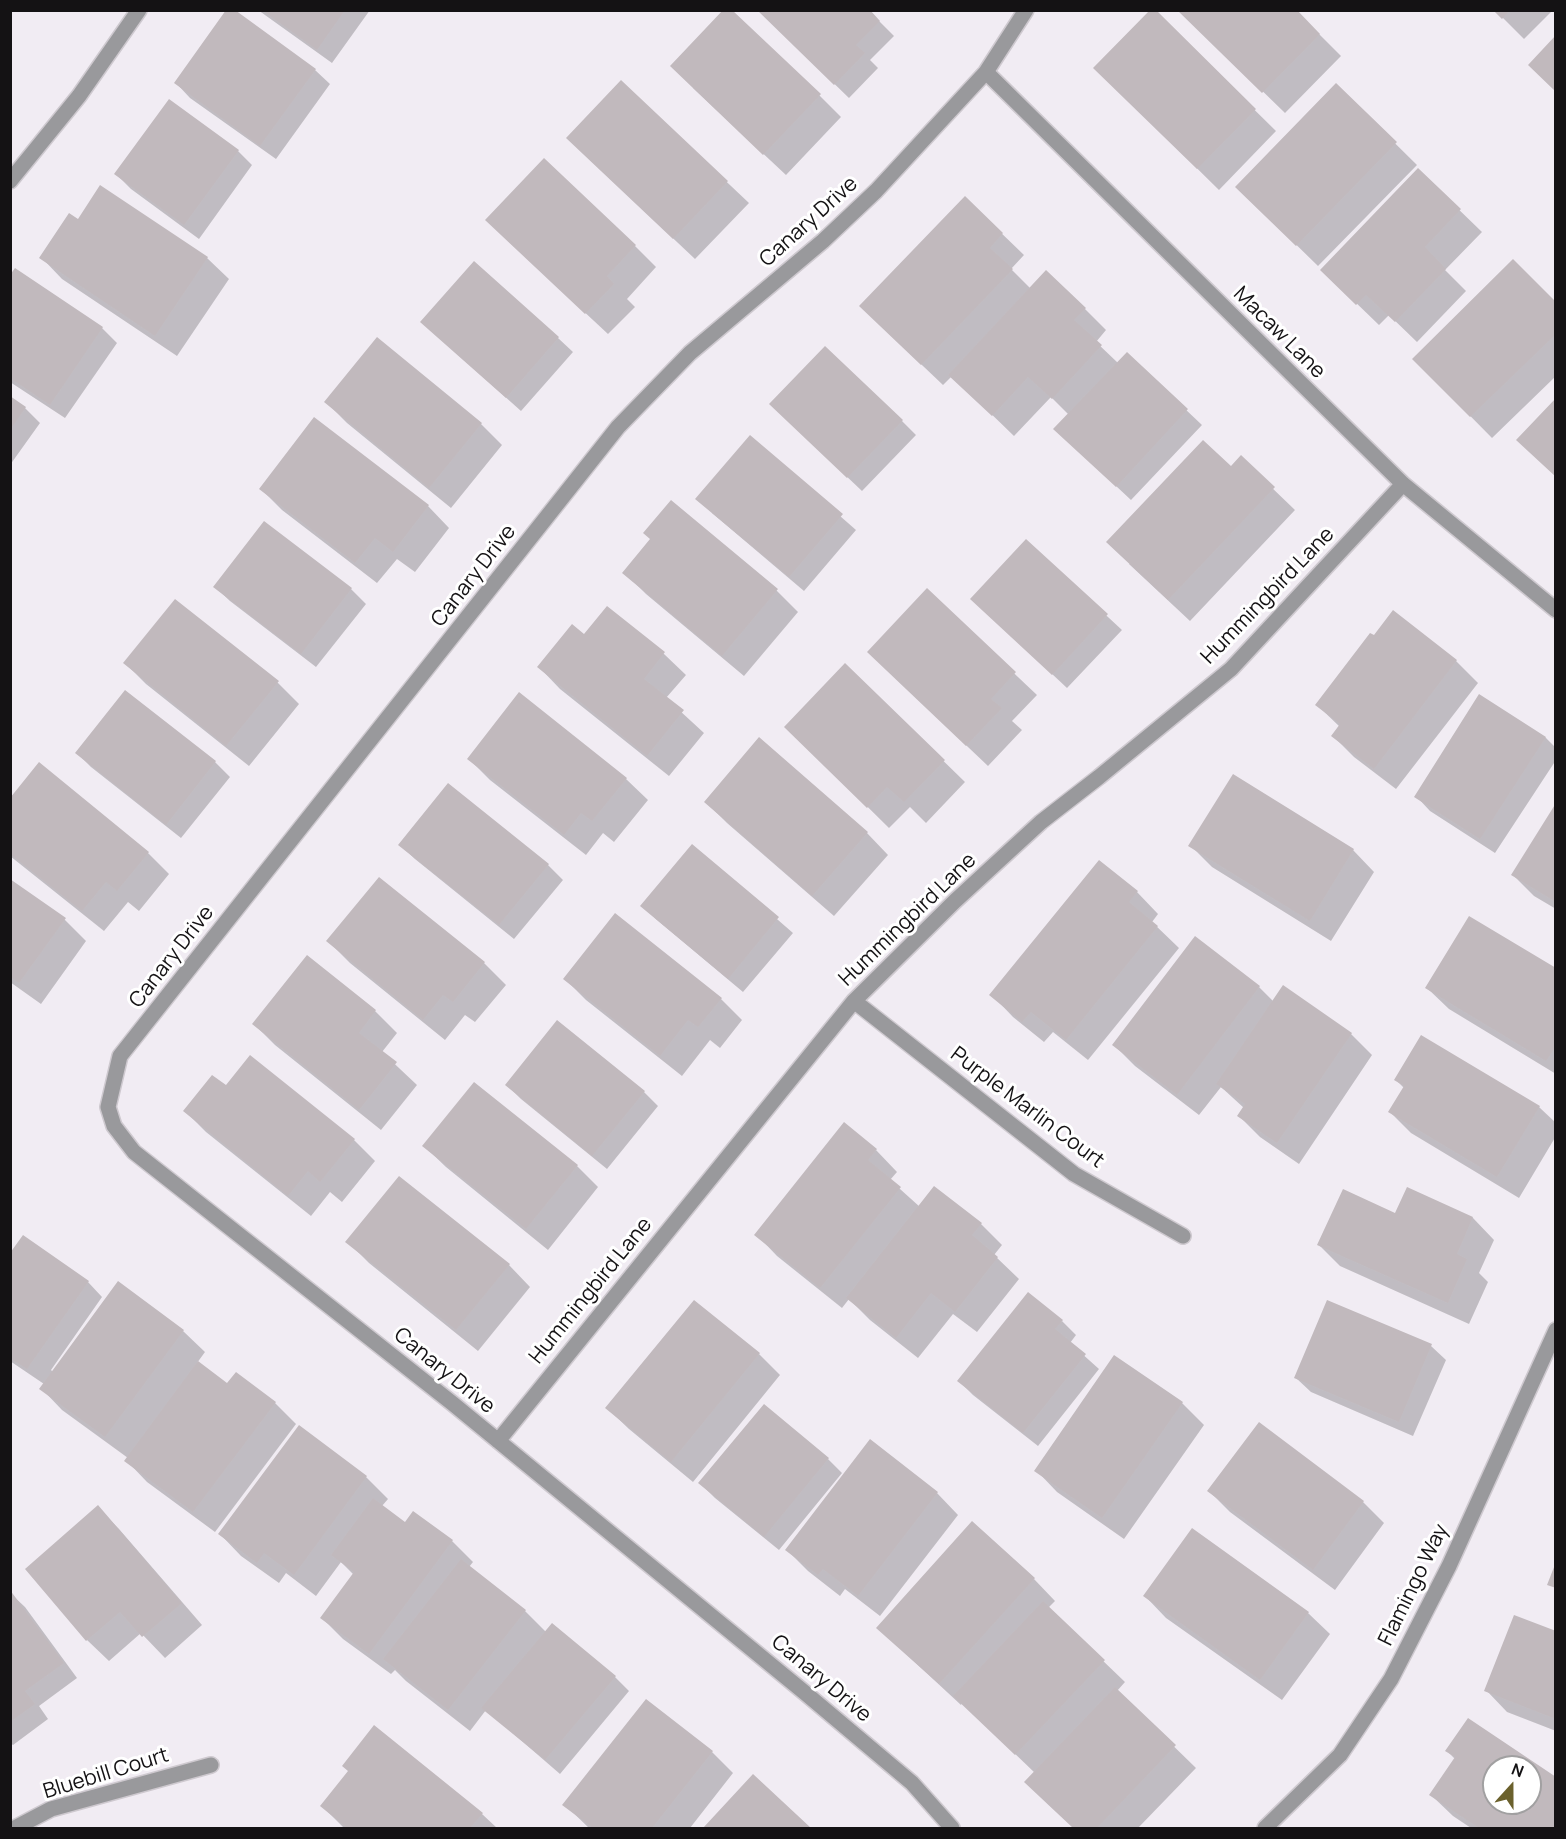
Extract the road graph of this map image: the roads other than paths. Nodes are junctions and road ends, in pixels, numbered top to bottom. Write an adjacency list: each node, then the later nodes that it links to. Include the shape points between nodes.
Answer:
1 (139, 10): 4 (street, via 79,96)
2 (1026, 10): 3 (street, Canary Drive)
3 (986, 72): 5 (street, Macaw Lane); 10 (street, Canary Drive, via 876,191 690,353 618,427 120,1056 108,1107 114,1126 134,1152)
4 (10, 181)
5 (1403, 484): 6 (street, Macaw Lane); 7 (street, Hummingbird Lane, via 1231,669 1041,822)
6 (1556, 610)
7 (854, 1001): 8 (street, Purple Marlin Court, via 1074,1174); 10 (street, Hummingbird Lane)
8 (1183, 1236)
9 (1556, 1330): 14 (street, Flamingo Way, via 1449,1566 1391,1679 1340,1755)
10 (498, 1441): 13 (street, Canary Drive, via 912,1783)
11 (211, 1765): 12 (street, Bluebill Court, via 51,1809)
12 (15, 1828)
13 (952, 1828)
14 (1265, 1828)

